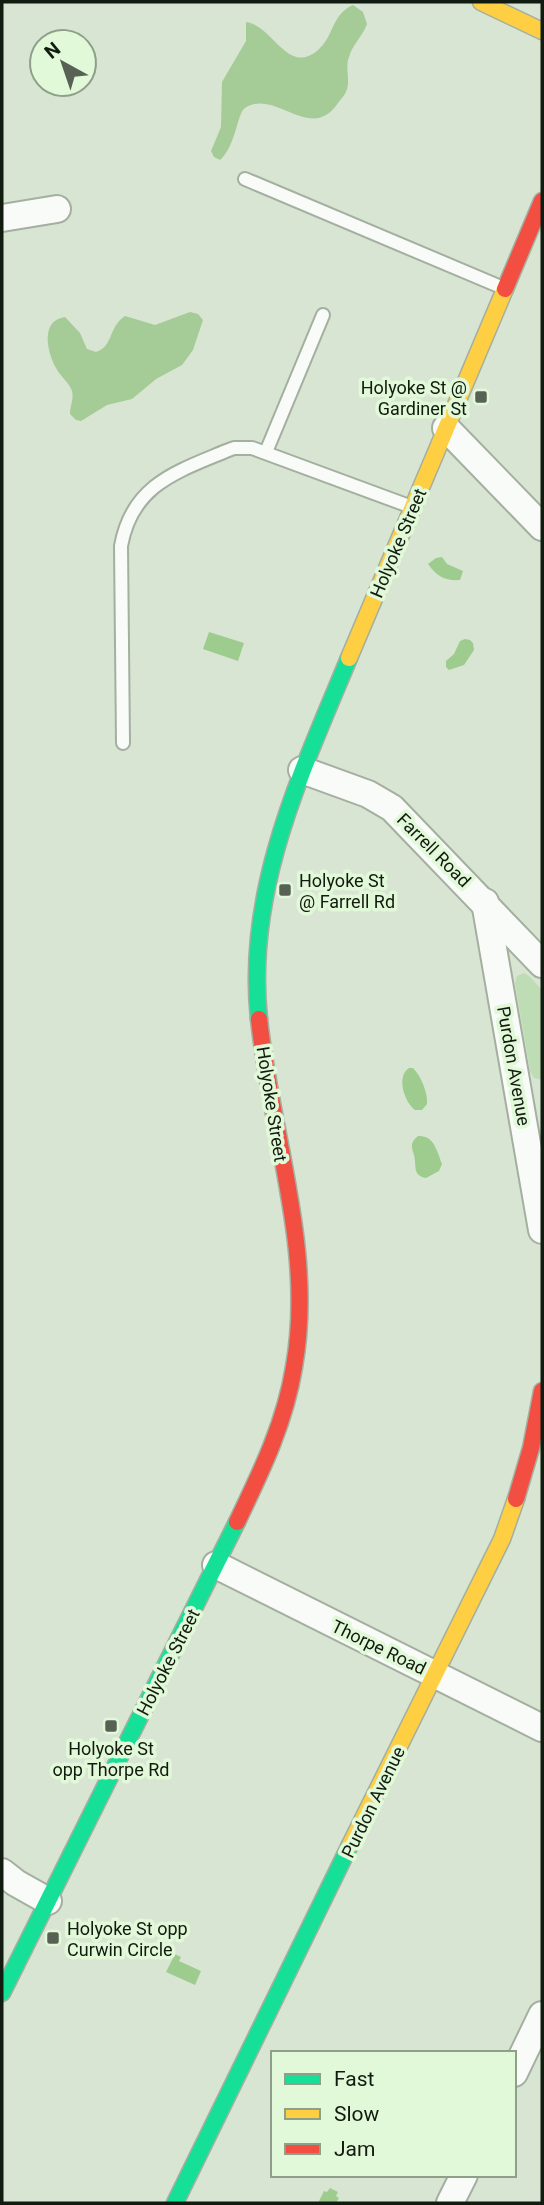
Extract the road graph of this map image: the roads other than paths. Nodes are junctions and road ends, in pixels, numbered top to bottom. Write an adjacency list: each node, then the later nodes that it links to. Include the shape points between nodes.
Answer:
1 (481, 2): 2 (main road)
2 (542, 31)
3 (245, 179): 7 (lane)
4 (542, 201): 7 (main road, Holyoke Street)
5 (57, 209): 6 (street)
6 (2, 218)
7 (505, 289): 9 (main road, Holyoke Street)
8 (323, 315): 10 (lane)
9 (446, 428): 11 (main road, Holyoke Street); 12 (street)
10 (266, 452): 11 (lane); 13 (lane, via 234,448 177,471 147,492 127,522 120,558)
11 (413, 508): 14 (main road, Holyoke Street)
12 (542, 527)
13 (122, 743)
14 (302, 770): 15 (street, Farrell Road, via 383,801); 20 (main road, Holyoke Street, via 268,870 256,962 263,1046 298,1258 298,1347 277,1433)
15 (485, 902): 16 (street, Farrell Road); 17 (street, Purdon Avenue)
16 (542, 964)
17 (532, 1106): 18 (street, Purdon Avenue)
18 (542, 1230)
19 (542, 1391): 21 (main road, Purdon Avenue, via 514,1508)
20 (216, 1566): 21 (street, Thorpe Road); 24 (main road, Holyoke Street)
21 (436, 1675): 22 (street, Thorpe Road); 29 (main road, Purdon Avenue)
22 (542, 1728)
23 (2, 1871): 24 (street)
24 (48, 1901): 25 (main road, Holyoke Street)
25 (2, 1993)
26 (542, 2015): 27 (street)
27 (516, 2069)
28 (463, 2177): 30 (street)
29 (175, 2203)
30 (450, 2203)

